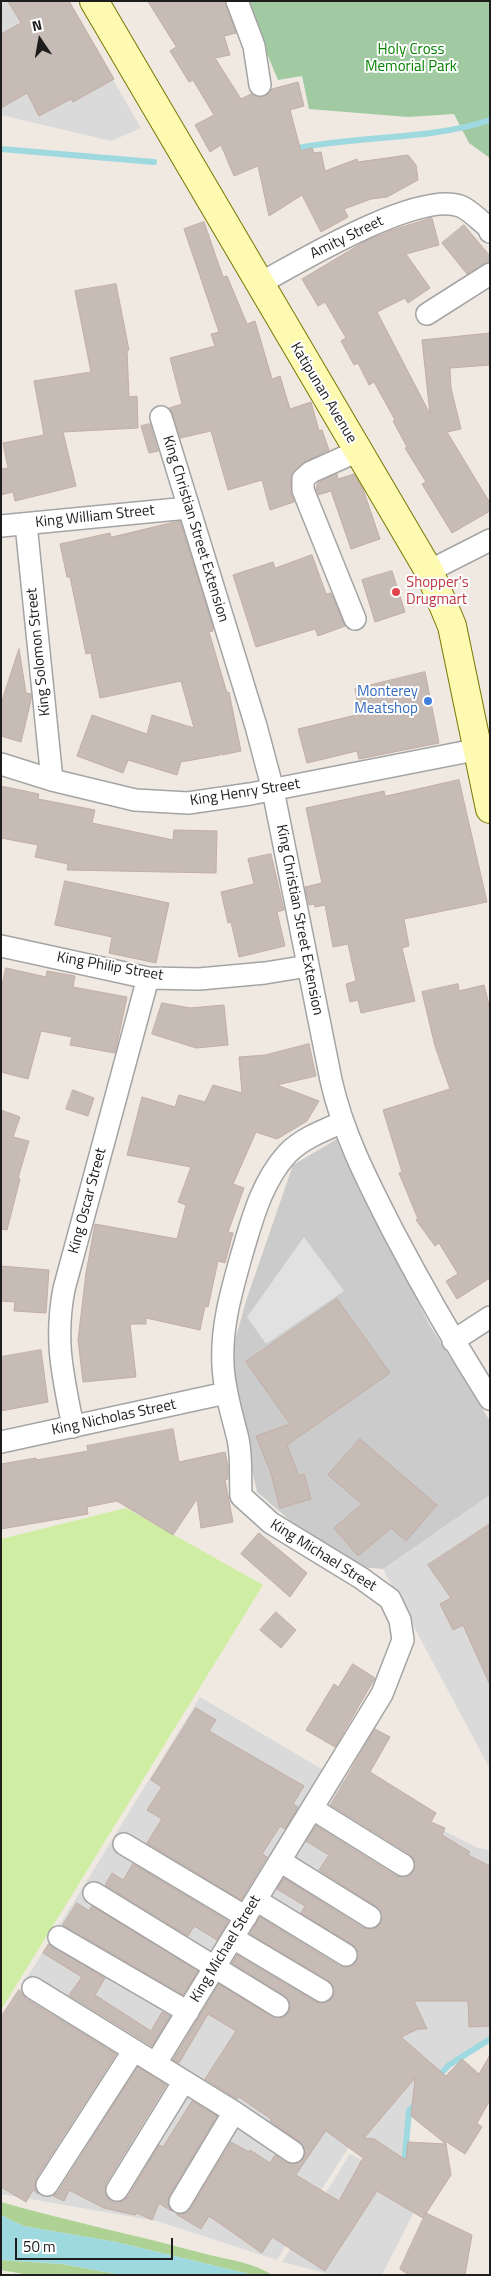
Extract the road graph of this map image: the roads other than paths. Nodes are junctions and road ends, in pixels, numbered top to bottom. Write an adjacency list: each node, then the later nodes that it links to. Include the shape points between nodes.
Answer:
1 (94, 1): 6 (main road, Katipunan Avenue)
2 (237, 1): 3 (street, via 254,46)
3 (260, 84)
4 (490, 232): 6 (street, Amity Street, via 461,206 436,204 375,222)
5 (490, 274): 7 (street)
6 (259, 284): 9 (main road, Katipunan Avenue)
7 (427, 314)
8 (161, 417): 10 (street, King Christian Street Extension)
9 (358, 451): 14 (main road, Katipunan Avenue); 15 (street, via 303,478 303,490)
10 (188, 508): 11 (street, King William Street); 19 (street, King Christian Street Extension)
11 (26, 524): 12 (street, King William Street); 18 (street, King Solomon Street)
12 (1, 526)
13 (490, 540): 14 (street)
14 (429, 571): 16 (main road, Katipunan Avenue, via 452,626)
15 (355, 619)
16 (484, 748): 19 (street, King Henry Street); 20 (main road, Katipunan Avenue)
17 (1, 764): 18 (street, King Henry Street)
18 (52, 780): 19 (street, King Henry Street, via 159,803 198,802)
19 (273, 790): 22 (street, King Christian Street Extension)
20 (490, 809)
21 (1, 946): 23 (street, King Philip Street)
22 (308, 966): 23 (street, King Philip Street, via 199,979); 24 (street, King Christian Street Extension, via 331,1080)
23 (148, 978): 29 (street, King Oscar Street, via 66,1280 60,1313 60,1363)
24 (343, 1122): 26 (street, King Christian Street Extension, via 366,1178); 27 (street, King Michael Street, via 313,1135 288,1152 265,1186 255,1209 226,1313 222,1340)
25 (490, 1317): 26 (street)
26 (453, 1341): 28 (street, King Christian Street Extension)
27 (226, 1393): 29 (street, King Nicholas Street); 31 (street, King Michael Street, via 238,1441 241,1496 271,1523 390,1599 400,1620 403,1640 382,1694)
28 (490, 1399)
29 (72, 1427): 30 (street, King Nicholas Street)
30 (1, 1442)
31 (313, 1809): 33 (street, King Michael Street); 34 (street)
32 (124, 1844): 36 (street)
33 (280, 1861): 36 (street, King Michael Street); 37 (street)
34 (403, 1865)
35 (94, 1893): 41 (street)
36 (251, 1909): 39 (street, King Michael Street); 40 (street)
37 (370, 1917)
38 (59, 1937): 45 (street)
39 (233, 1938): 41 (street, King Michael Street); 43 (street)
40 (346, 1955)
41 (215, 1968): 44 (street); 45 (street, King Michael Street)
42 (33, 1988): 46 (street)
43 (322, 1991)
44 (278, 2006)
45 (188, 2012): 47 (street, King Michael Street)
46 (134, 2050): 47 (street); 51 (street)
47 (156, 2063): 48 (street)
48 (184, 2081): 49 (street); 52 (street)
49 (234, 2112): 50 (street); 53 (street)
50 (293, 2152)
51 (47, 2185)
52 (117, 2190)
53 (180, 2202)

